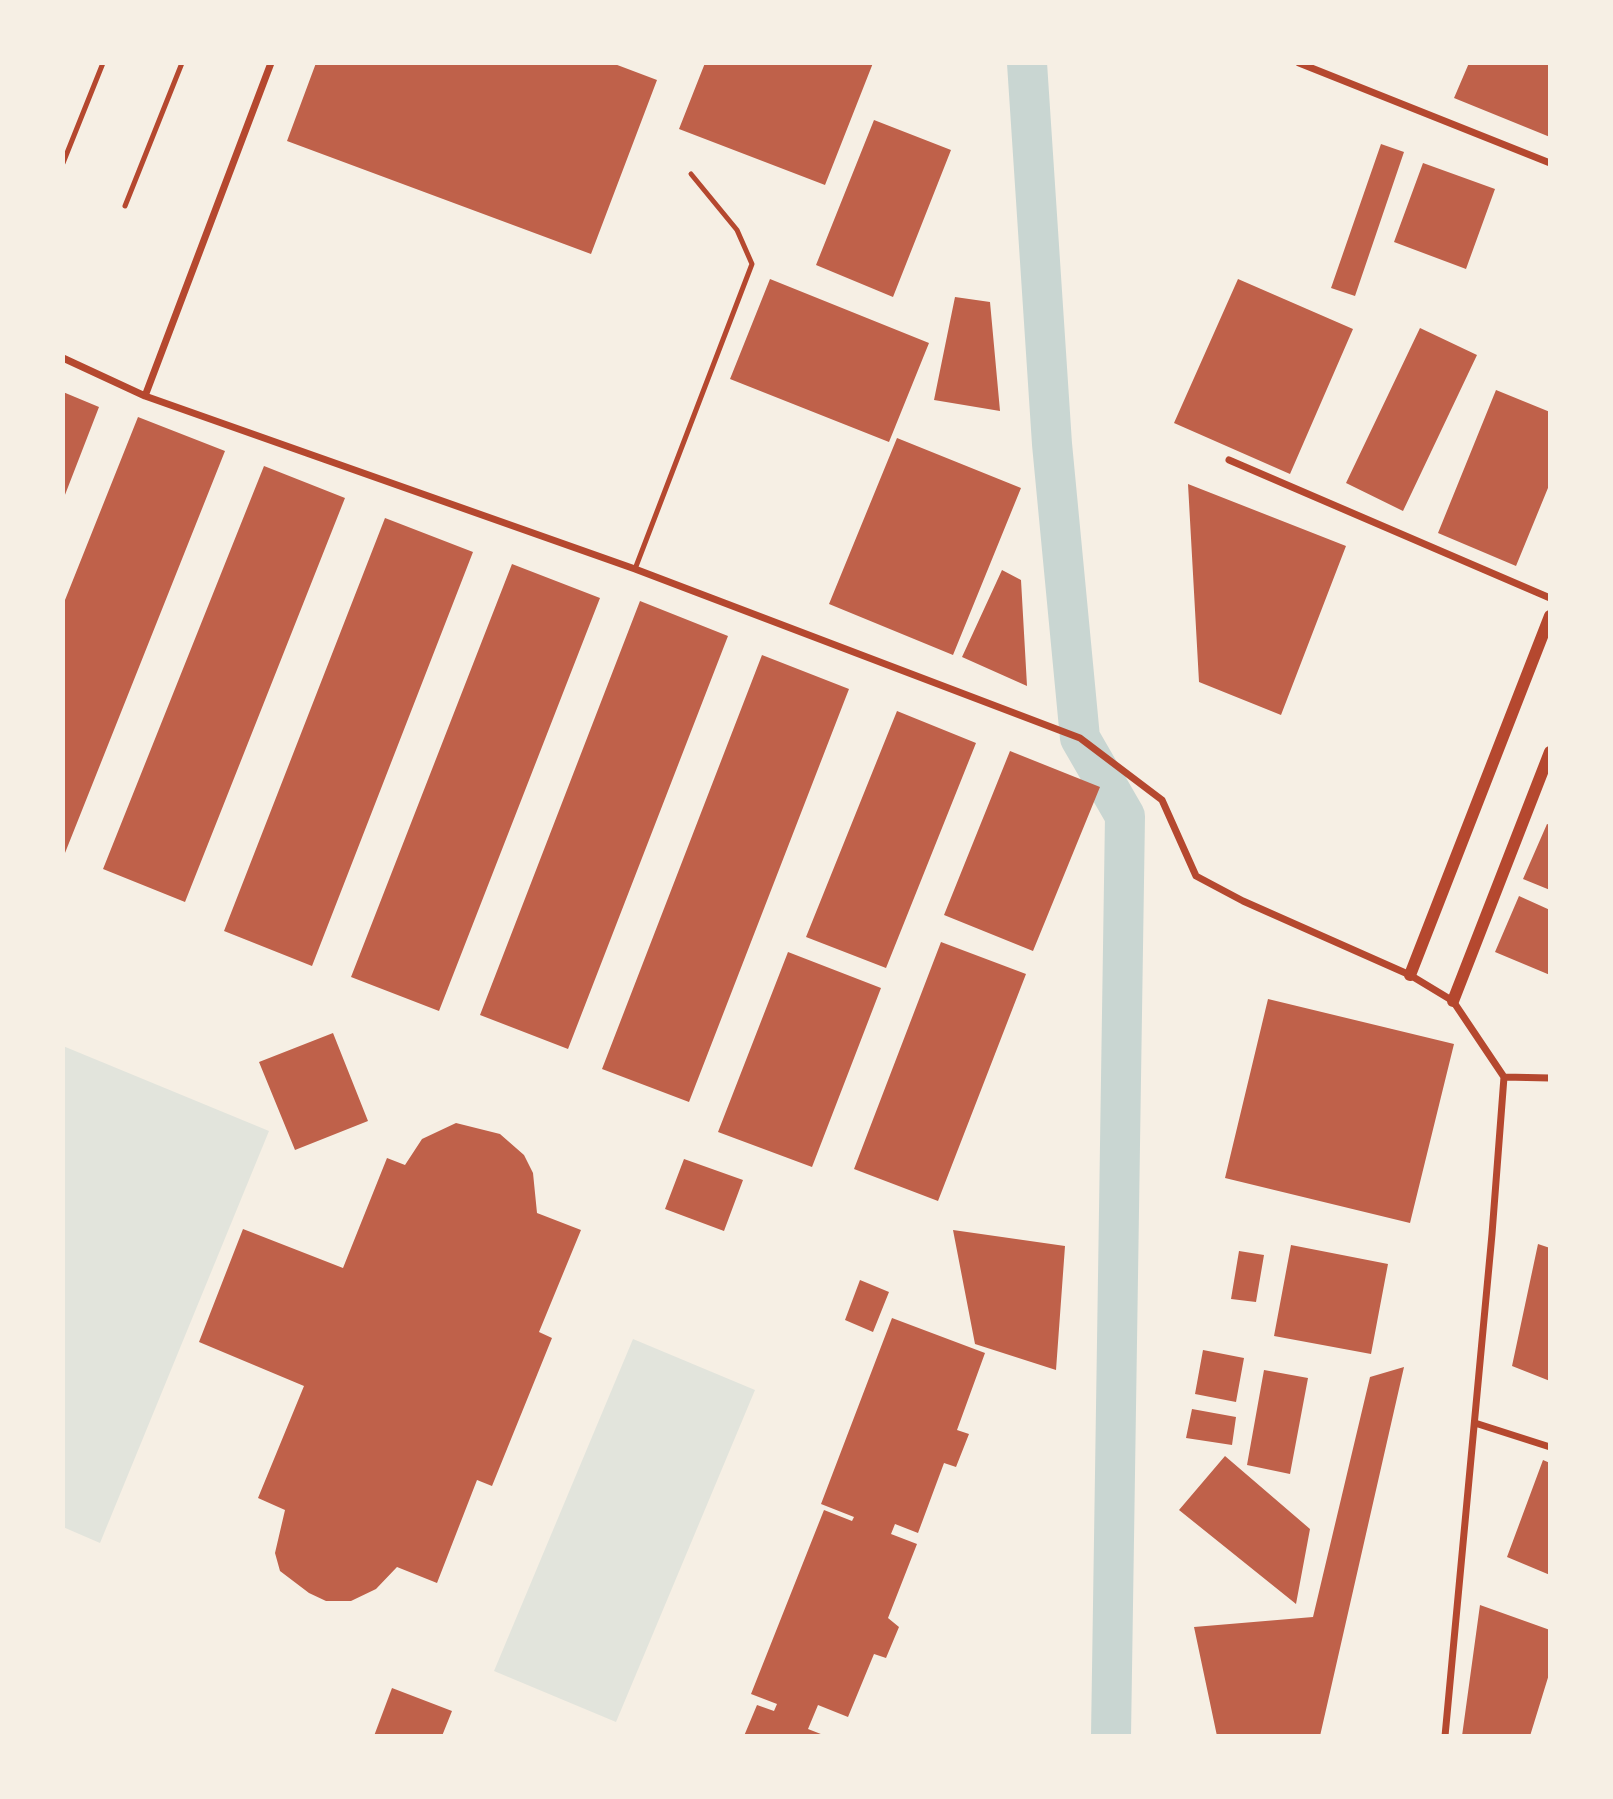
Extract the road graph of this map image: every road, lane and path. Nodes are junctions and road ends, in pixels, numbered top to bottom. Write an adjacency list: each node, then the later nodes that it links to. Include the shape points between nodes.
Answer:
1 (103, 63): 5 (lane)
2 (182, 63): 8 (lane)
3 (271, 63): 10 (street)
4 (1299, 63): 6 (street)
5 (63, 163)
6 (1550, 163)
7 (691, 174): 12 (lane, via 737,230 752,264)
8 (125, 206)
9 (63, 358): 10 (street)
10 (145, 396): 12 (street)
11 (1229, 460): 13 (street)
12 (635, 569): 16 (street, via 1080,738 1162,800 1196,876)
13 (1550, 598)
14 (1550, 616): 16 (street)
15 (1550, 752): 17 (street)
16 (1410, 975): 17 (street)
17 (1453, 1001): 18 (street)
18 (1504, 1077): 19 (street); 20 (street)
19 (1550, 1078)
20 (1475, 1423): 21 (street); 22 (street)
21 (1550, 1447)
22 (1445, 1736)

